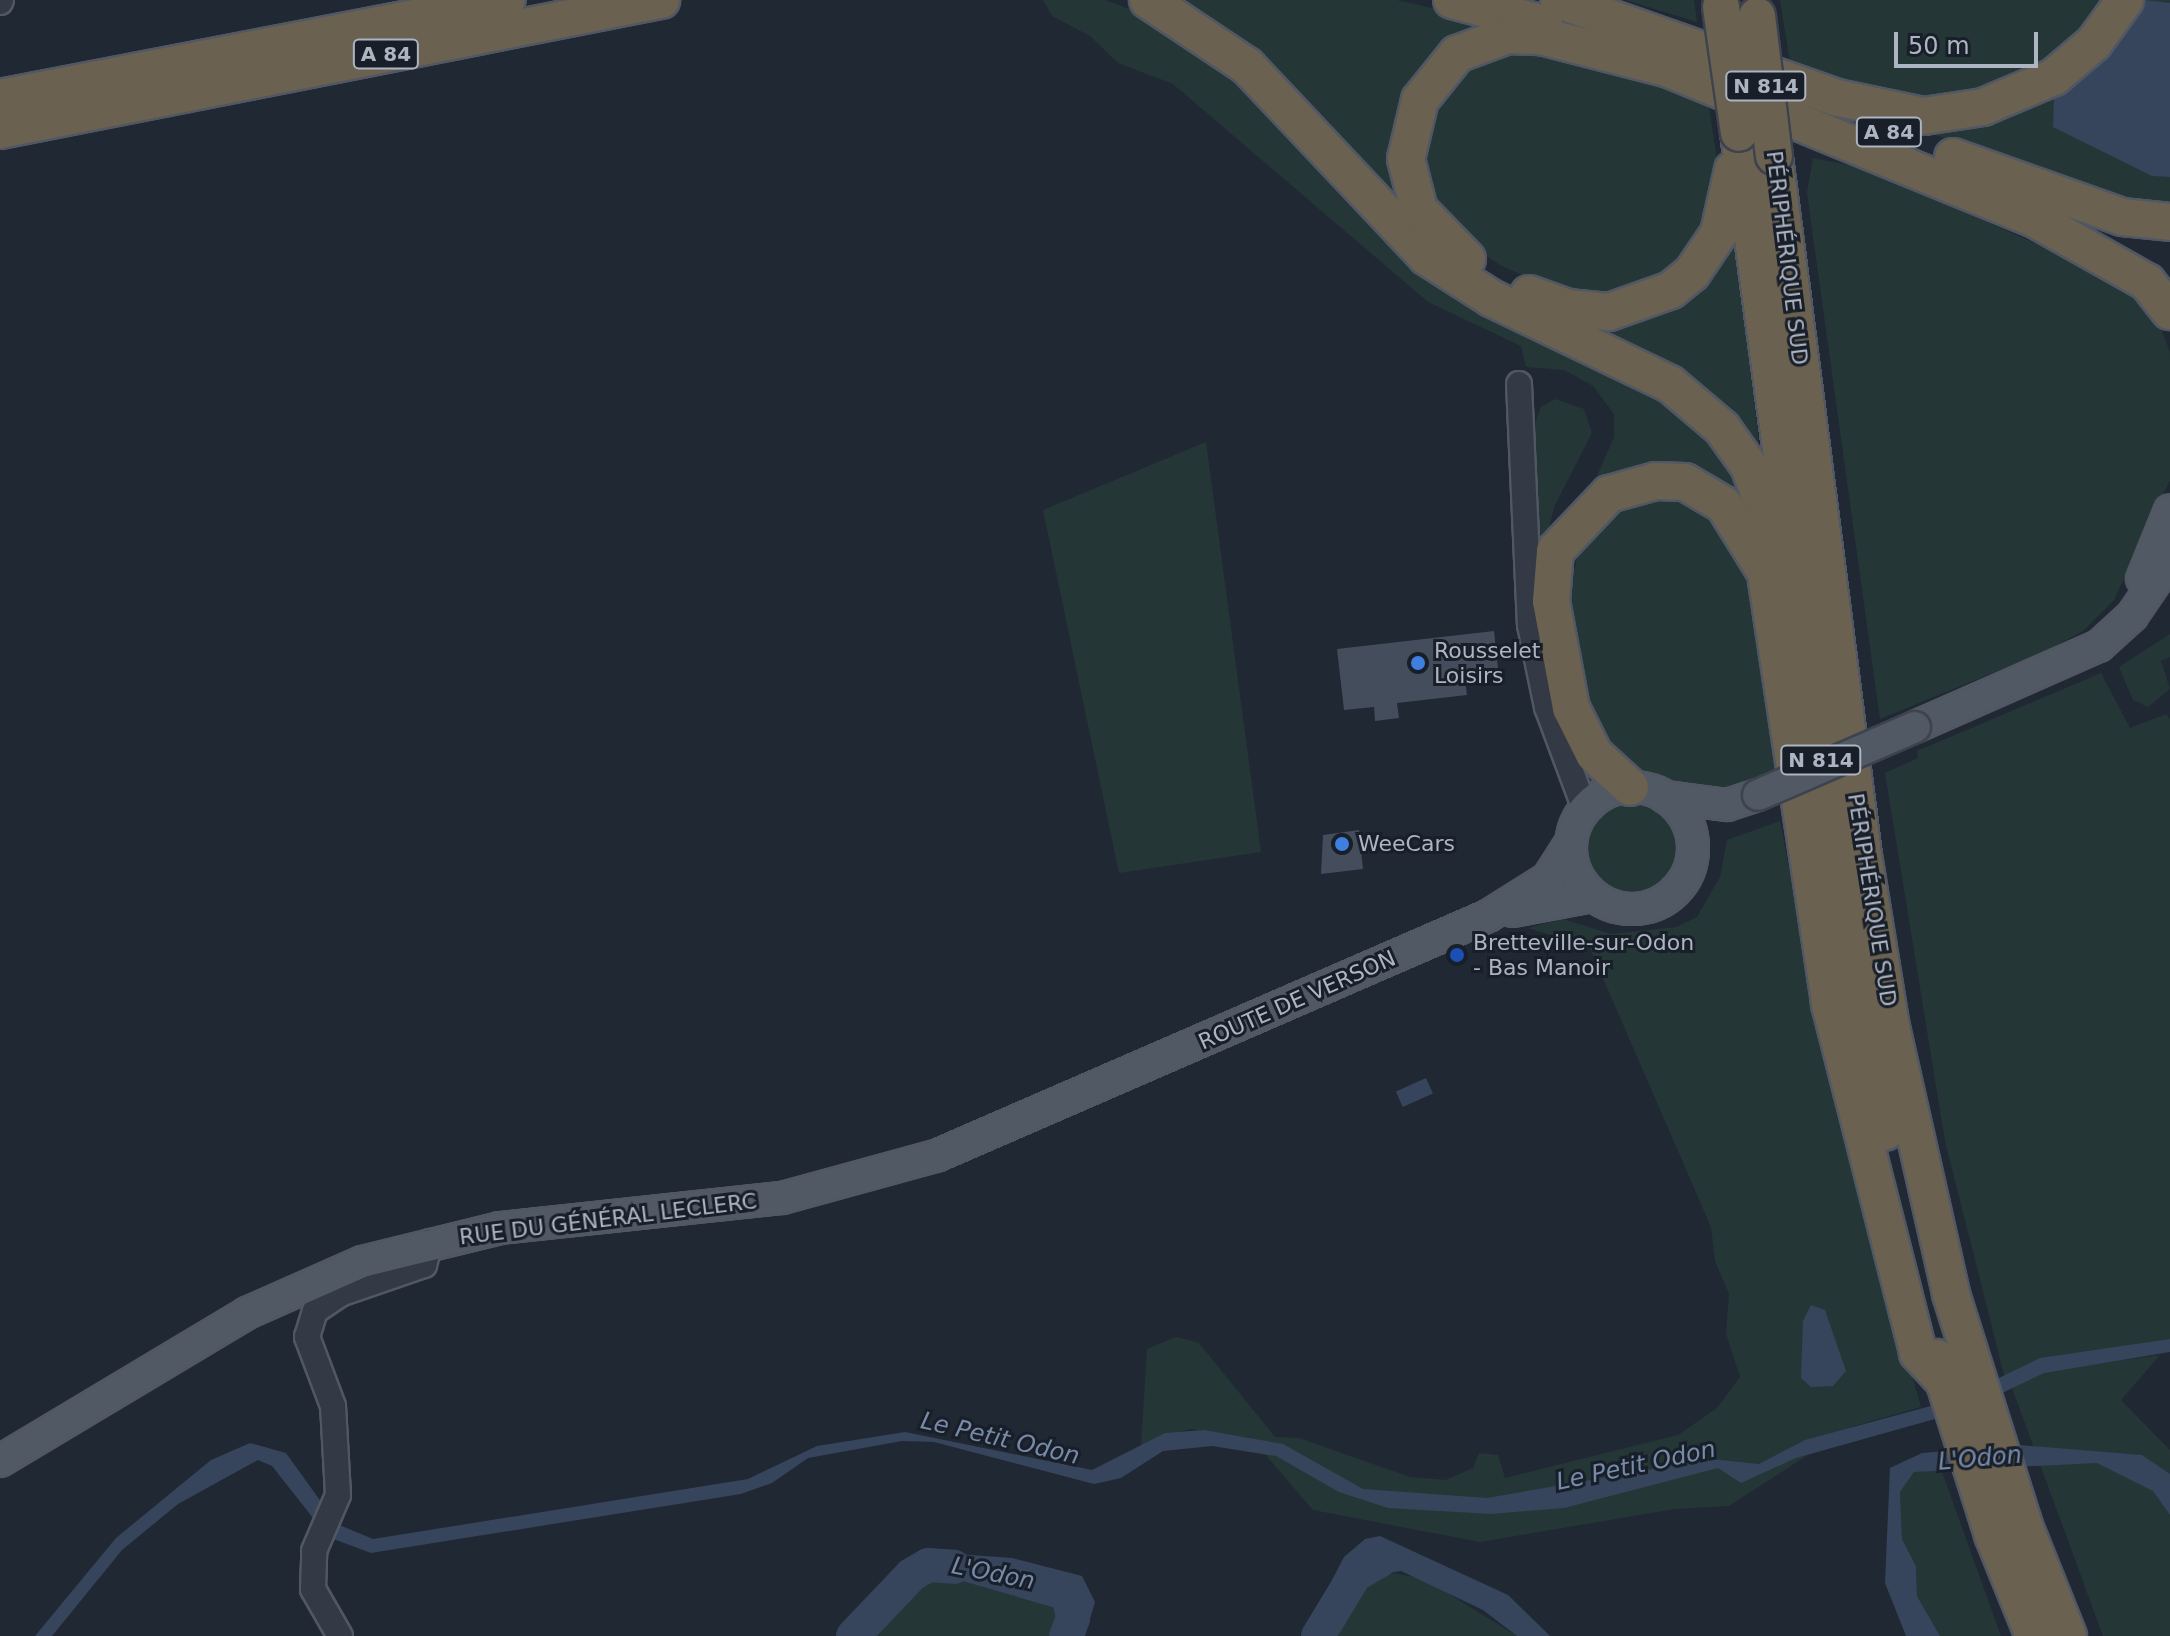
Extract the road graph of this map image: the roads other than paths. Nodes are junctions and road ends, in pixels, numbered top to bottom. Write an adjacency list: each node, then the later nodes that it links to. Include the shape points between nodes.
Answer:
1 (507, 0): 10 (highway, A 84)
2 (661, 0): 11 (highway, A 84)
3 (1148, 0): 18 (highway, via 1247,66 1427,257 1491,298 1639,365 1702,409 1737,447 1759,486)
4 (1452, 0): 9 (highway, A 84, via 1563,29)
5 (1559, 0): 8 (highway, A 84)
6 (2125, 0): 8 (highway, via 2094,43 2054,77 1983,107 1924,116 1838,98)
7 (1738, 6): 12 (highway, PÉRIPHÉRIQUE SUD / N 814, bridge); 32 (highway, PÉRIPHÉRIQUE SUD / N 814, bridge, via 1774,156 1868,887 1912,1130)
8 (1615, 18): 13 (highway, A 84, via 2080,204 2142,222)
9 (1673, 70): 12 (highway, via 1541,36 1508,35 1457,54 1425,91 1408,133 1406,159 1419,210 1468,260 1530,295 1581,310 1627,308 1671,290 1708,252 1726,212); 14 (highway, A 84, via 2035,219 2147,282)
10 (0, 98)
11 (0, 130)
12 (1739, 133): 30 (highway, PÉRIPHÉRIQUE SUD / N 814, via 1839,882 1867,1049)
13 (2170, 222)
14 (2170, 311)
15 (1519, 384): 23 (street, via 1530,625 1547,707 1571,759)
16 (2170, 510): 19 (main road, via 2138,585 2095,636)
17 (2170, 560): 19 (main road, via 2132,616 2099,646)
18 (1767, 581): 20 (highway, via 1751,541 1724,505 1685,482 1643,483 1609,494 1555,551 1551,601 1571,708 1594,754); 30 (highway, via 1833,1016 1918,1353)
19 (2057, 666): 22 (main road, bridge)
20 (1630, 787): 21 (main road); 23 (main road, via 1598,797)
21 (1665, 797): 22 (main road, via 1704,805); 25 (main road, via 1680,811)
22 (1755, 797): 25 (main road)
23 (1585, 809): 24 (main road)
24 (1571, 842): 26 (main road, via 1572,862); 27 (main road, ROUTE DE VERSON, via 1548,878)
25 (1693, 850): 26 (main road, via 1689,872 1658,904 1613,907)
26 (1593, 896): 27 (main road, ROUTE DE VERSON)
27 (1488, 916): 28 (main road, ROUTE DE VERSON)
28 (1105, 1083): 29 (main road, RUE DU GÉNÉRAL LECLERC, via 936,1156 837,1187)
29 (430, 1242): 31 (main road, RUE DU GÉNÉRAL LECLERC, via 282,1295); 33 (street, via 424,1265 340,1294 315,1311 307,1337 333,1406 338,1495 313,1589)
30 (1943, 1380): 32 (highway, PÉRIPHÉRIQUE SUD / N 814)
31 (0, 1461)
32 (2009, 1530): 34 (highway, PÉRIPHÉRIQUE SUD / N 814); 35 (highway, PÉRIPHÉRIQUE SUD / N 814)
33 (340, 1636)
34 (2034, 1636)
35 (2068, 1636)

